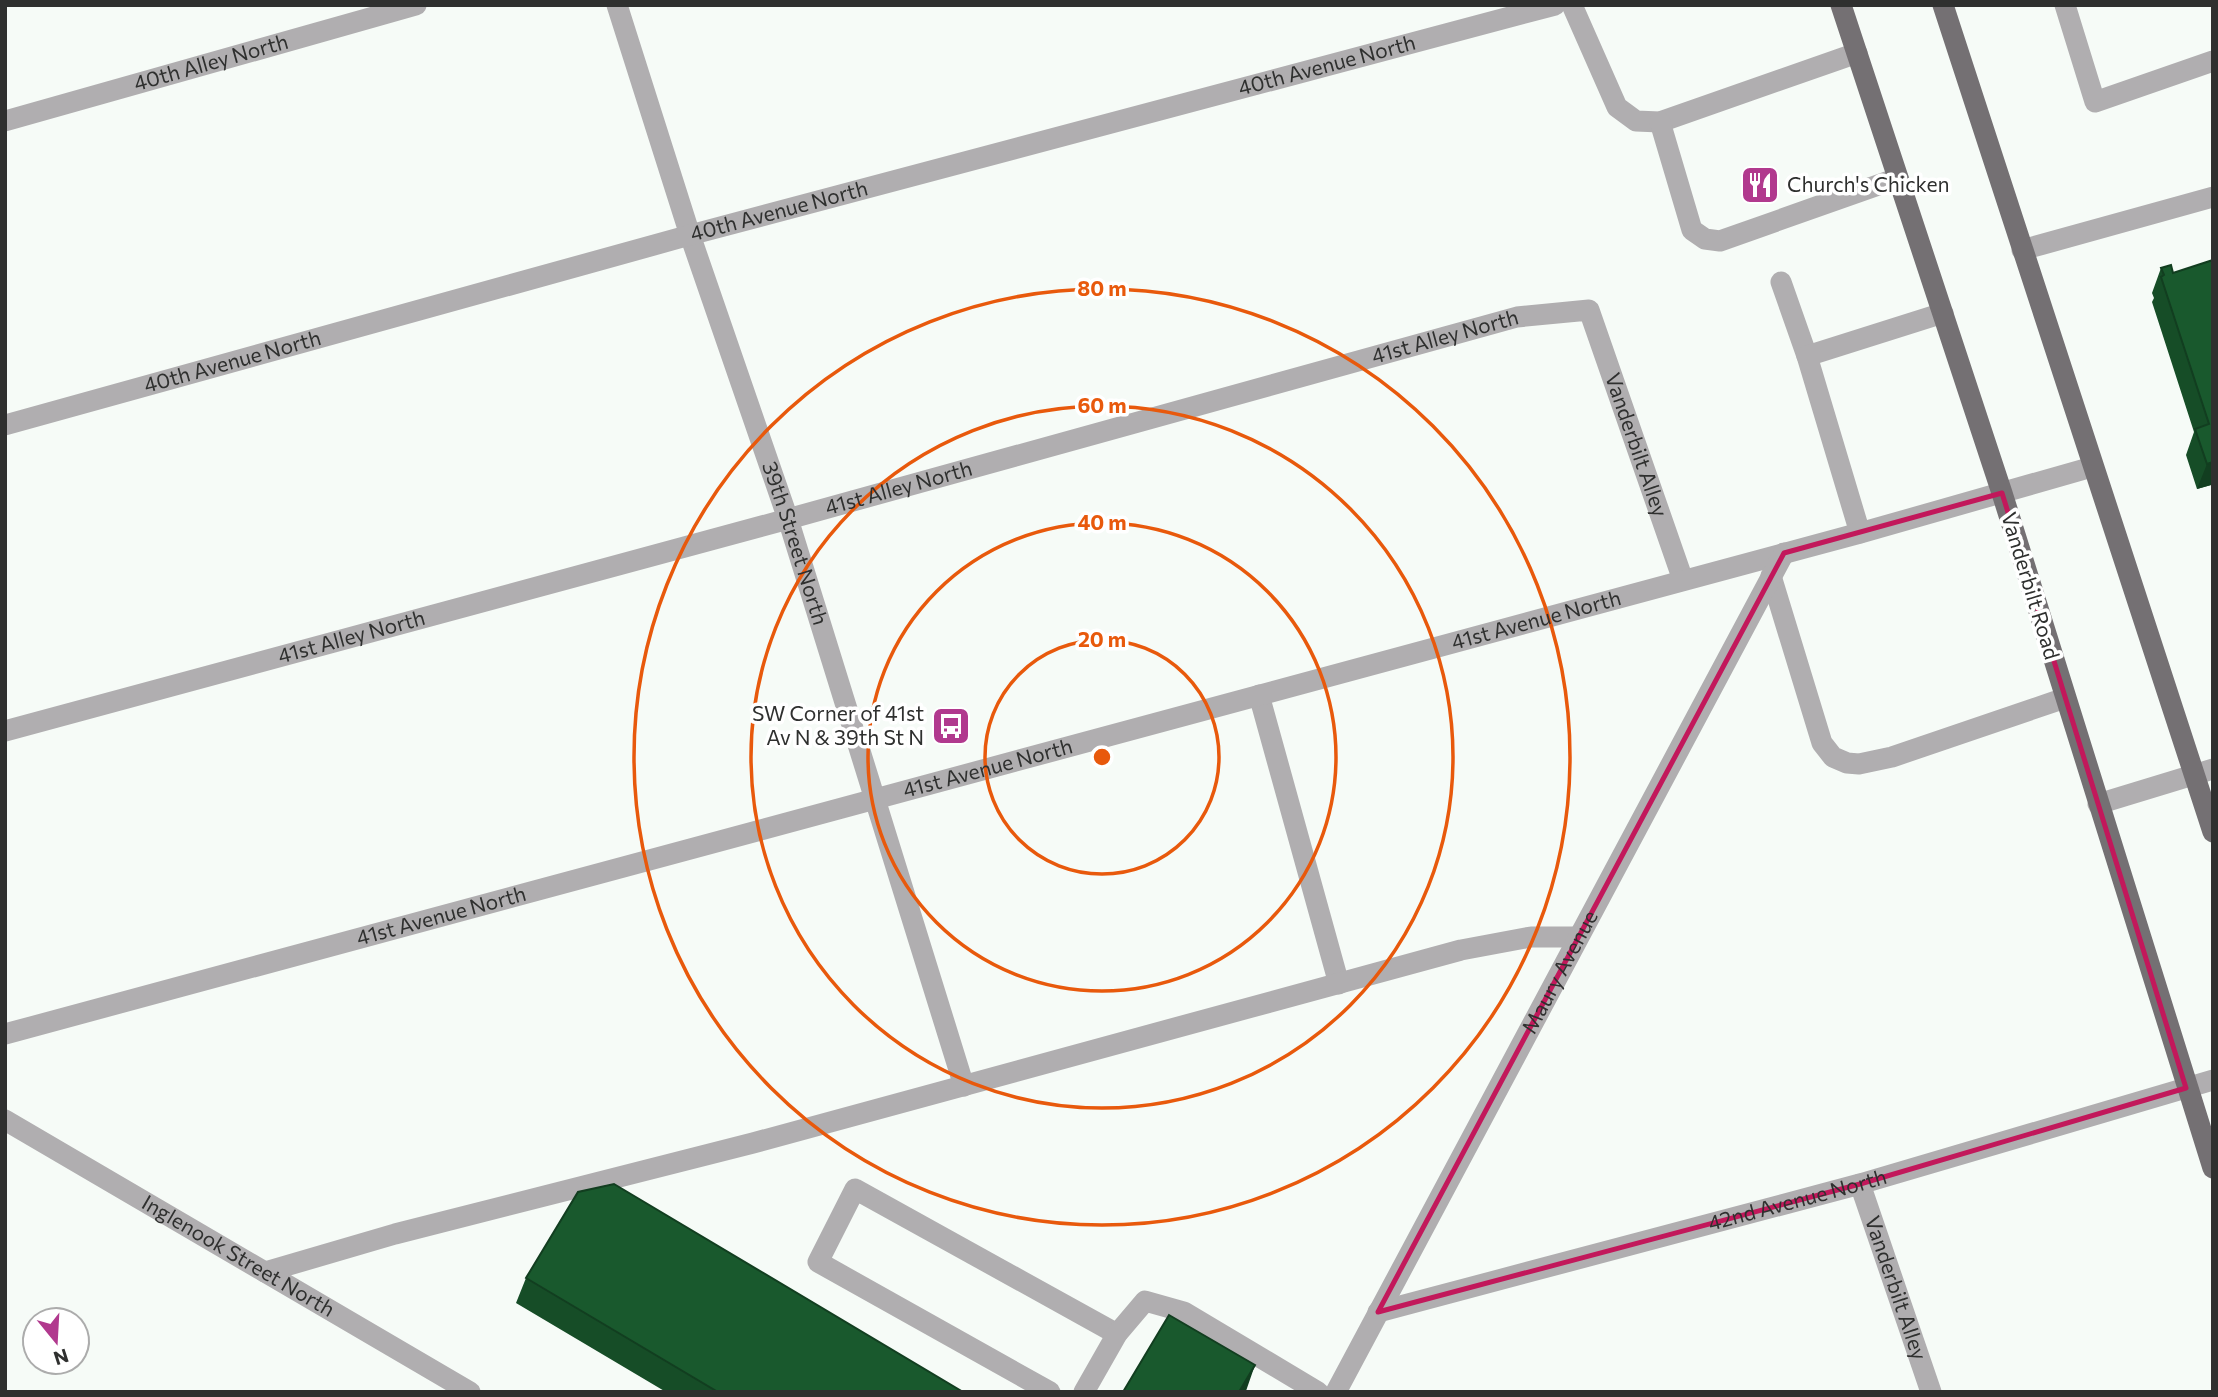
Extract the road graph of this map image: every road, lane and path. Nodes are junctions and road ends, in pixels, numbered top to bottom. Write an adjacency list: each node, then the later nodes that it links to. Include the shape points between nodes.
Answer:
1 (416, 5): 10 (street, 40th Alley North)
2 (617, 5): 14 (street, 39th Street North)
3 (1555, 5): 14 (street, 40th Avenue North)
4 (1572, 5): 11 (street, via 1617,107 1636,121)
5 (1841, 5): 8 (main road, Vanderbilt Road)
6 (1942, 5): 15 (main road)
7 (2065, 5): 9 (street, via 2095,102)
8 (1857, 53): 11 (street); 12 (main road, Vanderbilt Road)
9 (2213, 61)
10 (5, 121)
11 (1660, 122): 12 (street, via 1692,230 1706,239 1720,241)
12 (1898, 178): 18 (main road, Vanderbilt Road)
13 (2213, 198): 15 (street)
14 (690, 235): 20 (street, 40th Avenue North); 23 (street, 39th Street North)
15 (2022, 250): 21 (main road)
16 (1781, 282): 19 (street)
17 (1589, 310): 23 (street, 41st Alley North, via 1517,317); 27 (street, Vanderbilt Alley)
18 (1943, 313): 19 (street); 22 (main road, Vanderbilt Road)
19 (1807, 356): 24 (street)
20 (5, 425)
21 (2092, 467): 22 (street, 41st Avenue North); 31 (main road)
22 (2002, 494): 24 (street, 41st Avenue North); 29 (main road, Vanderbilt Road)
23 (788, 519): 30 (street, 41st Alley North); 32 (street, 39th Street North)
24 (1860, 533): 25 (street, 41st Avenue North)
25 (1784, 553): 26 (street, Maury Avenue); 27 (street, 41st Avenue North)
26 (1772, 576): 29 (street, via 1822,743 1833,757 1847,763 1892,757); 35 (street, Maury Avenue)
27 (1683, 580): 28 (street, 41st Avenue North)
28 (1259, 695): 32 (street, 41st Avenue North); 36 (street)
29 (2065, 698): 33 (main road, Vanderbilt Road)
30 (5, 731)
31 (2203, 772): 33 (street); 34 (main road)
32 (876, 798): 37 (street, 41st Avenue North); 39 (street, 39th Street North)
33 (2098, 804): 40 (main road, Vanderbilt Road)
34 (2213, 832)
35 (1578, 937): 36 (street, via 1531,936); 45 (street, Maury Avenue)
36 (1339, 984): 39 (street)
37 (5, 1034)
38 (2213, 1080): 40 (street, 42nd Avenue North)
39 (964, 1086): 44 (street)
40 (2186, 1088): 42 (main road, Vanderbilt Road); 43 (street, 42nd Avenue North)
41 (5, 1120): 44 (street, Inglenook Street North)
42 (2213, 1168)
43 (1860, 1184): 45 (street, 42nd Avenue North); 52 (street, Vanderbilt Alley)
44 (265, 1272): 47 (street, Inglenook Street North)
45 (1378, 1312): 51 (street, Maury Avenue)
46 (1117, 1334): 48 (street, via 855,1189 818,1262); 49 (street); 50 (street, via 1145,1301 1184,1312)
47 (470, 1392)
48 (1050, 1392)
49 (1084, 1392)
50 (1318, 1392)
51 (1336, 1392)
52 (1931, 1392)

